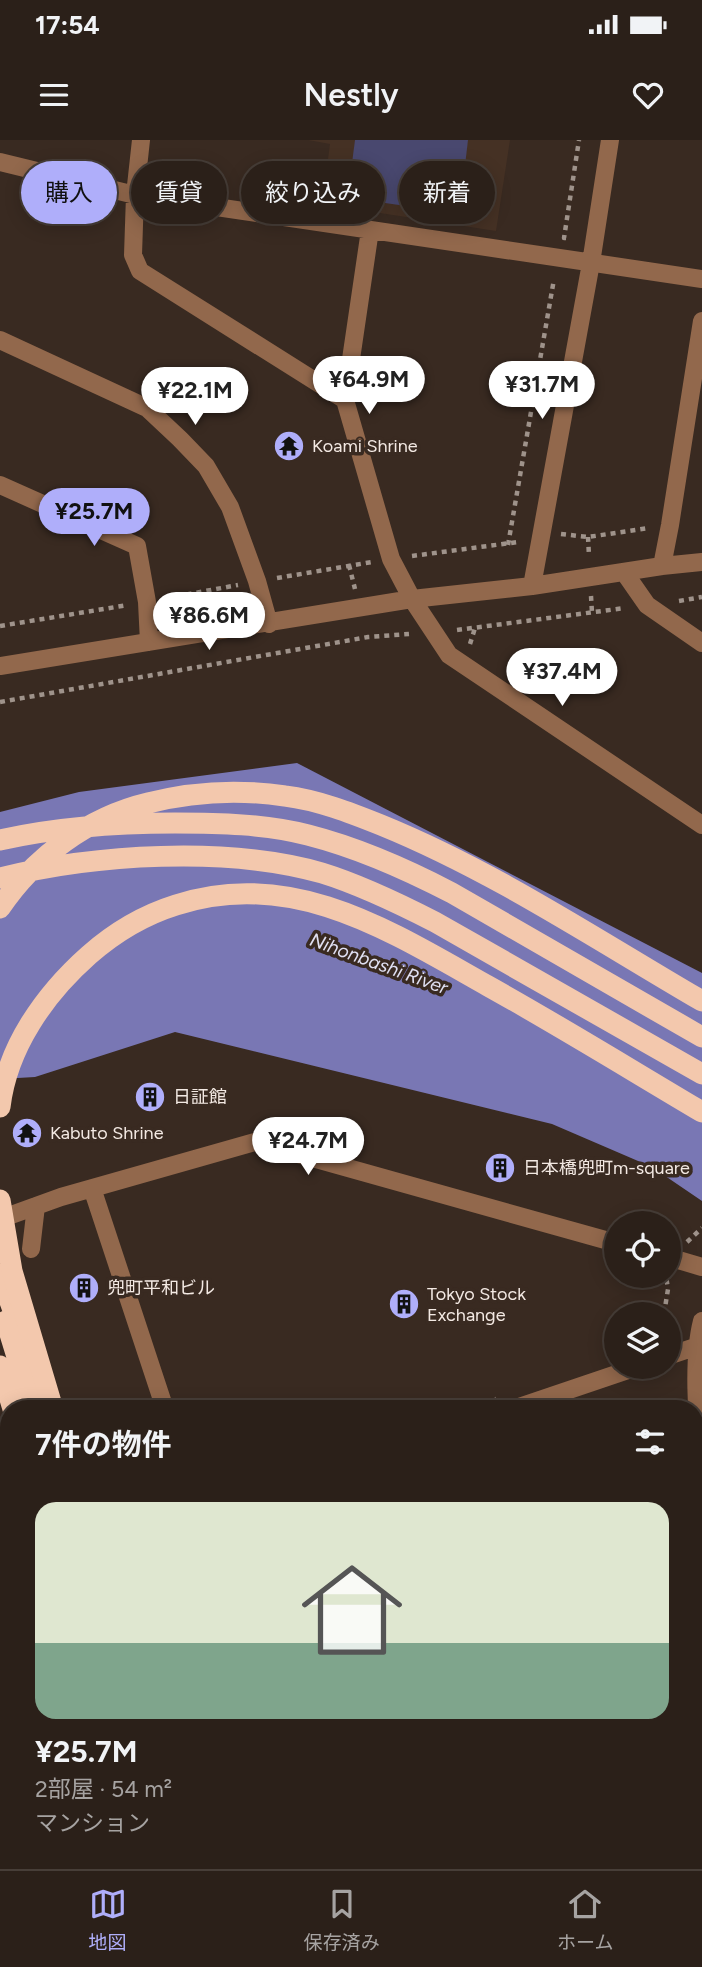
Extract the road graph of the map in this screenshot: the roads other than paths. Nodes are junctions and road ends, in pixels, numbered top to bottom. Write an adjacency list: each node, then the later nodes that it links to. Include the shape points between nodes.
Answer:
1 (141, 140): 3 (street)
2 (610, 140): 9 (street)
3 (139, 161)
4 (0, 162): 5 (street)
5 (131, 194)
6 (227, 209): 8 (street)
7 (135, 224): 13 (street, via 134,255 140,271)
8 (370, 230): 9 (street); 13 (street)
9 (591, 263): 10 (street); 18 (street)
10 (702, 279)
11 (702, 321): 16 (street)
12 (0, 340): 20 (street, via 147,408 189,448 206,466 230,507)
13 (345, 400): 19 (street, via 391,559)
14 (0, 485): 21 (street, via 137,546)
15 (702, 562): 16 (street)
16 (662, 566): 17 (street)
17 (624, 572): 18 (street); 22 (street, via 647,606)
18 (532, 586): 19 (street)
19 (412, 599): 20 (street); 24 (street, via 449,655)
20 (269, 624): 21 (street)
21 (149, 642): 23 (street)
22 (702, 643)
23 (0, 666)
24 (702, 825)
25 (0, 840): 29 (highway, via 105,824 198,823 243,825 325,840 368,854 452,893)
26 (0, 878): 30 (highway, via 95,861 161,858 272,862 324,874 435,922)
27 (0, 908): 28 (highway, via 27,875 62,844 132,807 210,791 288,796 421,841 502,883)
28 (702, 1002)
29 (702, 1037)
30 (702, 1074)
31 (0, 1107): 32 (highway, via 11,1063 27,1028 70,972 97,948 161,910 225,893 258,892 328,906 402,938)
32 (702, 1112)
33 (92, 1188): 35 (street); 37 (street, via 255,1142); 56 (street)
34 (0, 1200): 55 (highway, bridge, via 12,1271)
35 (36, 1206): 36 (street); 38 (street)
36 (0, 1219)
37 (604, 1240)
38 (31, 1249)
39 (681, 1261): 40 (street)
40 (702, 1267)
41 (0, 1274): 54 (highway)
42 (0, 1299): 53 (highway)
43 (702, 1321): 44 (street)
44 (698, 1346): 45 (street); 58 (street)
45 (681, 1352)
46 (0, 1366): 51 (highway)
47 (0, 1375): 52 (highway)
48 (604, 1378): 57 (street)
49 (0, 1382): 50 (highway)
50 (8, 1400)
51 (9, 1400)
52 (9, 1400)
53 (30, 1400)
54 (47, 1400)
55 (48, 1400)
56 (162, 1400)
57 (540, 1400)
58 (700, 1400)

